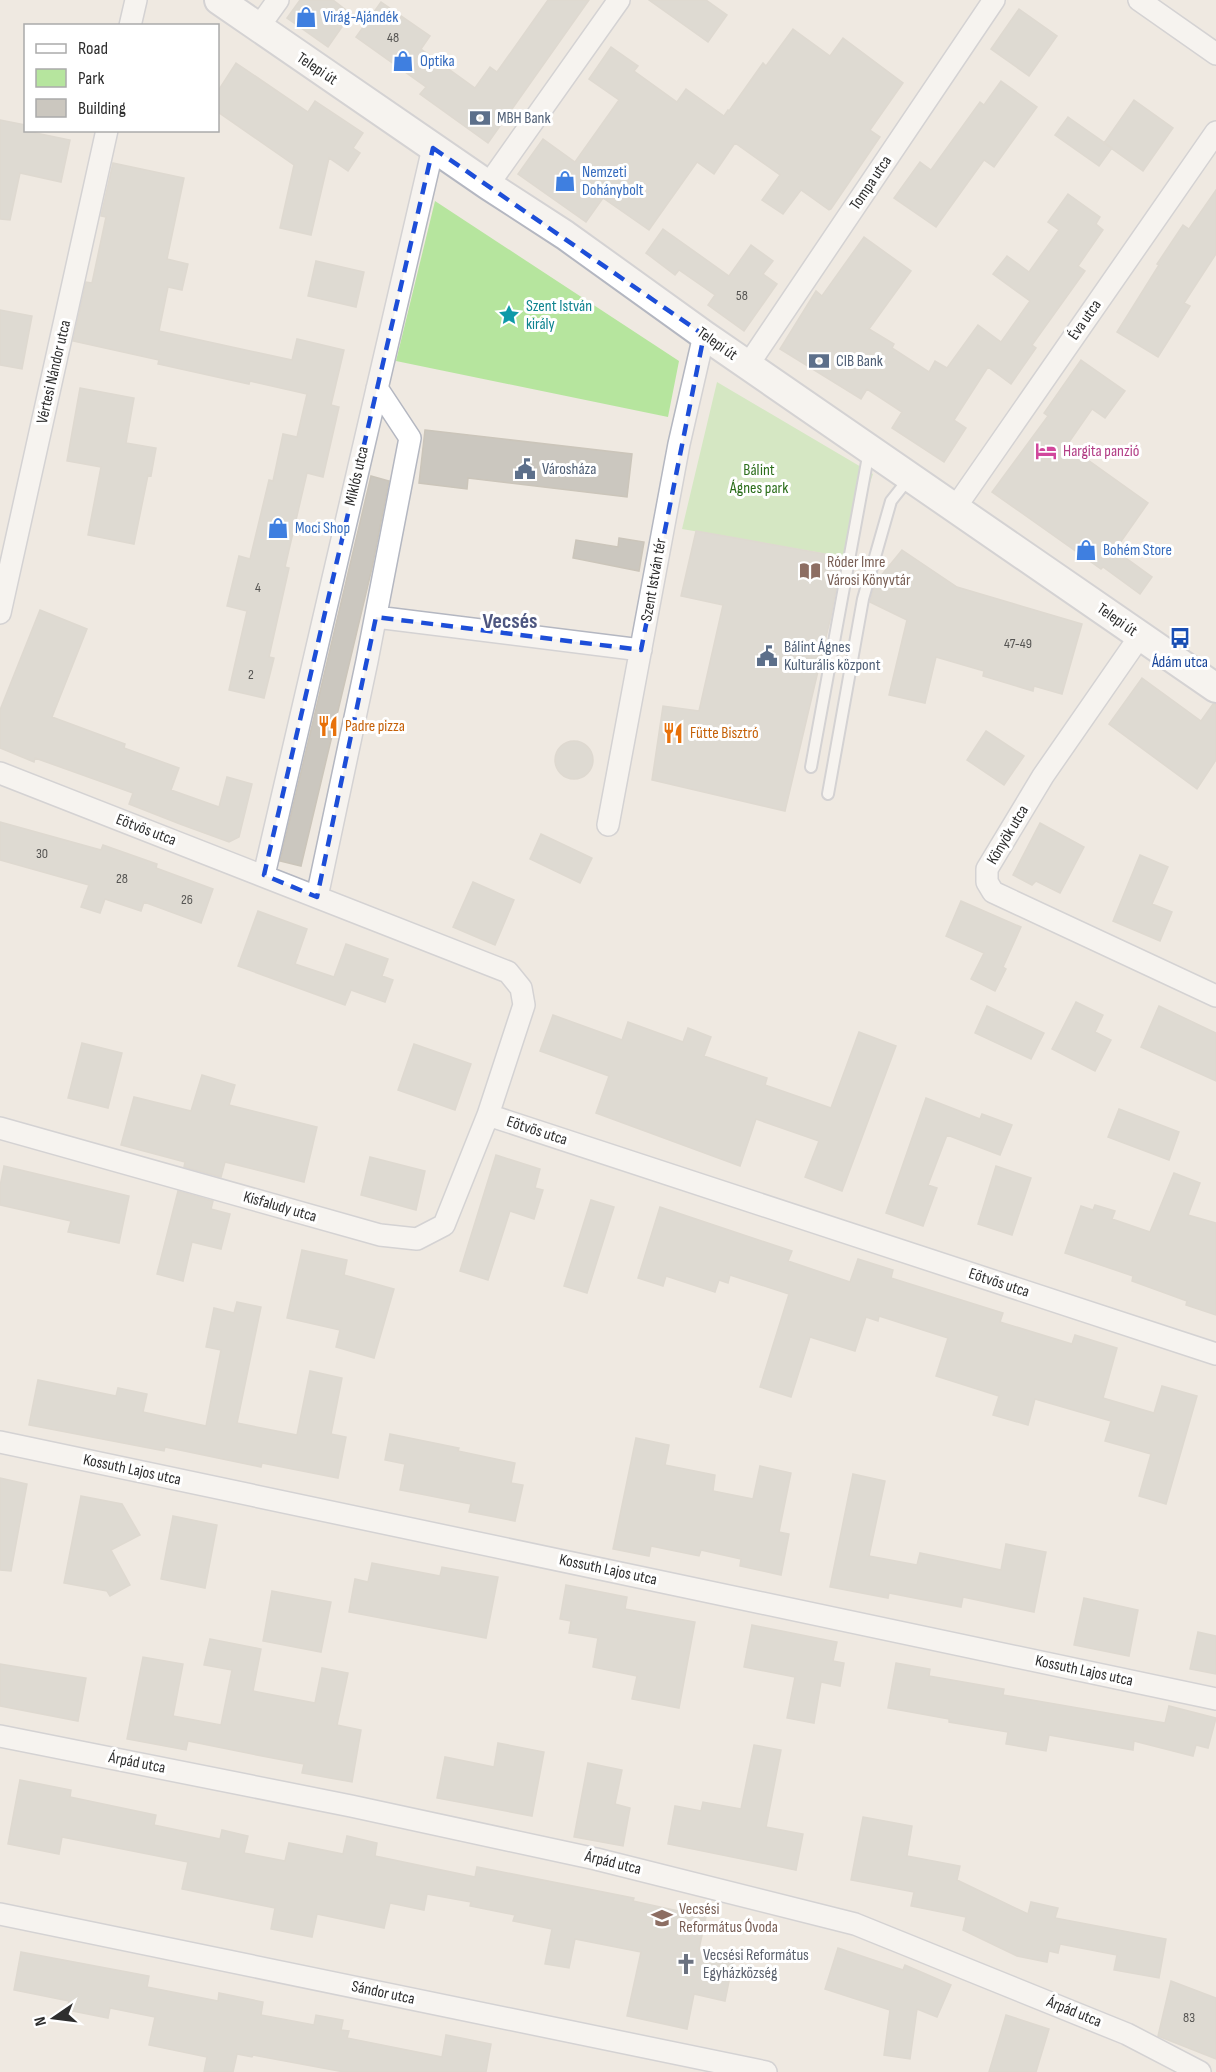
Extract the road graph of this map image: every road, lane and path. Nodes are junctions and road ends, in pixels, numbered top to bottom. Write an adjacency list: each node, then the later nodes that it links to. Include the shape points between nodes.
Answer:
1 (136, 0): 7 (street)
2 (219, 0): 8 (main road, Telepi út)
3 (278, 0): 8 (street)
4 (619, 0): 13 (street)
5 (994, 0): 15 (street, Tompa utca)
6 (1139, 0): 9 (street)
7 (130, 24)
8 (258, 28): 12 (main road, Telepi út)
9 (1216, 54)
10 (107, 132): 20 (street, Vértesi Nándor utca)
11 (1216, 132): 19 (street, Éva utca)
12 (433, 148): 13 (main road, Telepi út); 16 (street, Miklós utca)
13 (488, 185): 14 (main road, Telepi út)
14 (704, 335): 15 (main road, Telepi út); 23 (street, Szent István tér, via 679,444)
15 (748, 365): 17 (main road, Telepi út)
16 (377, 388): 21 (street, via 410,438); 29 (street, Miklós utca)
17 (870, 448): 18 (main road, Telepi út); 25 (lane)
18 (910, 476): 19 (main road, Telepi út); 27 (lane, via 891,501 862,599)
19 (955, 508): 22 (main road, Telepi út)
20 (0, 613)
21 (376, 617): 23 (street); 30 (street)
22 (1140, 636): 24 (main road, Telepi út); 31 (street, Könyök utca, via 1043,776 987,869 987,882 993,892)
23 (641, 650): 28 (street, Szent István tér)
24 (1216, 688)
25 (812, 766)
26 (0, 773): 29 (street, Eötvös utca)
27 (828, 794)
28 (608, 825)
29 (264, 875): 30 (street, Eötvös utca)
30 (317, 897): 32 (street, Eötvös utca, via 507,972 521,988 524,1005)
31 (1216, 996)
32 (488, 1115): 33 (street, Kisfaludy utca, via 444,1225 417,1239 380,1235); 34 (street, Eötvös utca)
33 (0, 1128)
34 (1216, 1354)
35 (0, 1442): 36 (street, Kossuth Lajos utca)
36 (1216, 1698)
37 (0, 1736): 40 (street, Árpád utca, via 596,1859 855,1924 1127,2034)
38 (0, 1914): 39 (street, Sándor utca)
39 (766, 2072)
40 (1200, 2072)

